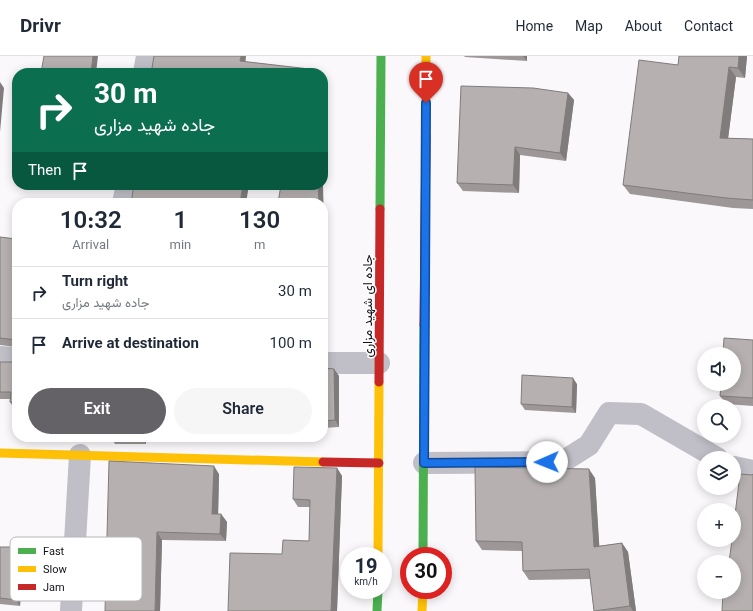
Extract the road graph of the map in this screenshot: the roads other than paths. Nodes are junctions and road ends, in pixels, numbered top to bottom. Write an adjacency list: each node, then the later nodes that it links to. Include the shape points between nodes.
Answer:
1 (147, 56): 4 (street)
2 (381, 56): 8 (main road, جاده ای شهید مزاری)
3 (426, 56): 13 (main road)
4 (145, 68)
5 (0, 357): 6 (street)
6 (12, 358)
7 (328, 363): 8 (street)
8 (379, 363): 12 (main road, جاده ای شهید مزاری)
9 (705, 451): 13 (street, via 641,414 609,413 589,444 562,462)
10 (0, 453): 11 (main road)
11 (80, 455): 12 (main road); 16 (street)
12 (379, 463): 17 (main road, جاده ای شهید مزاری)
13 (424, 463): 18 (main road)
14 (741, 469): 15 (street)
15 (753, 471)
16 (75, 537)
17 (378, 547)
18 (423, 547)
19 (378, 599): 23 (main road)
20 (423, 599): 24 (main road)
21 (72, 601): 22 (street)
22 (71, 611)
23 (377, 611)
24 (422, 611)

